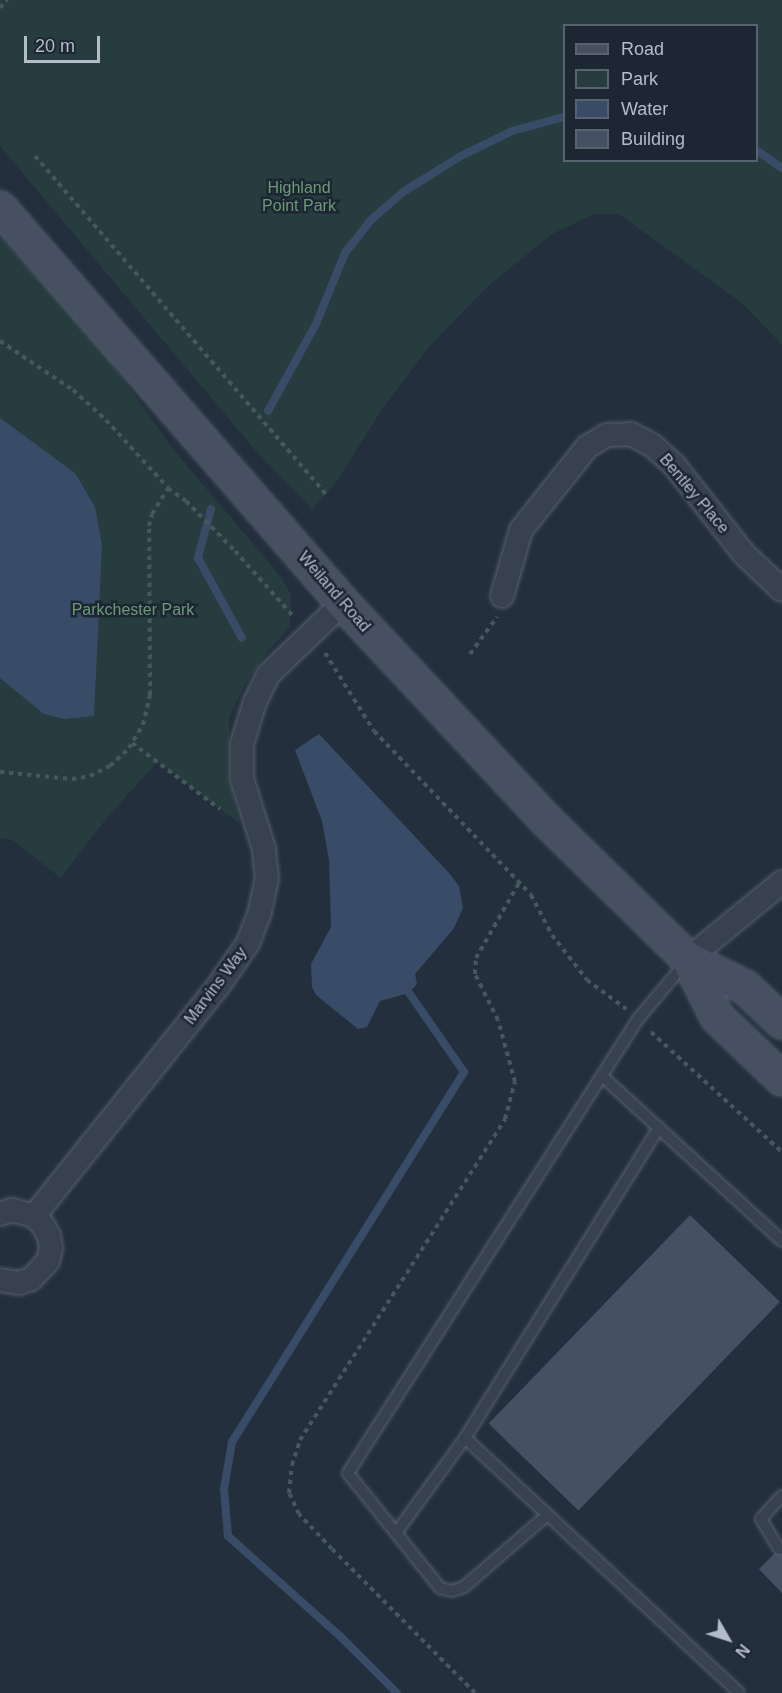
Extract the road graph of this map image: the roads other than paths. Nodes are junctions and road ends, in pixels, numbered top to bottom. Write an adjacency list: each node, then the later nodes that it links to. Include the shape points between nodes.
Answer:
1 (0, 208): 4 (main road, Weiland Road)
2 (782, 590): 3 (street, Bentley Place, via 744,554 674,465 652,445 631,434 607,435 587,447 521,530)
3 (502, 597)
4 (343, 603): 6 (main road, Weiland Road, via 544,818); 12 (street, Marvins Way, via 268,675 242,744 242,779 264,849 267,879 248,943 219,985)
5 (782, 882): 6 (street)
6 (688, 959): 7 (main road, Weiland Road, via 745,987); 8 (lane, via 638,1020); 9 (main road, Weiland Road, via 717,1017)
7 (782, 1022)
8 (602, 1076): 10 (lane); 18 (lane, via 348,1473)
9 (782, 1079)
10 (659, 1128): 13 (lane); 15 (lane)
11 (0, 1214): 12 (street, via 12,1210)
12 (34, 1216): 14 (street, via 49,1236 48,1261 31,1279 19,1283)
13 (782, 1241)
14 (0, 1280)
15 (465, 1438): 17 (lane); 18 (lane)
16 (782, 1496): 19 (lane, via 761,1519)
17 (547, 1515): 18 (lane, via 464,1587 452,1592 440,1588); 20 (lane)
18 (396, 1533)
19 (778, 1549)
20 (739, 1693)

